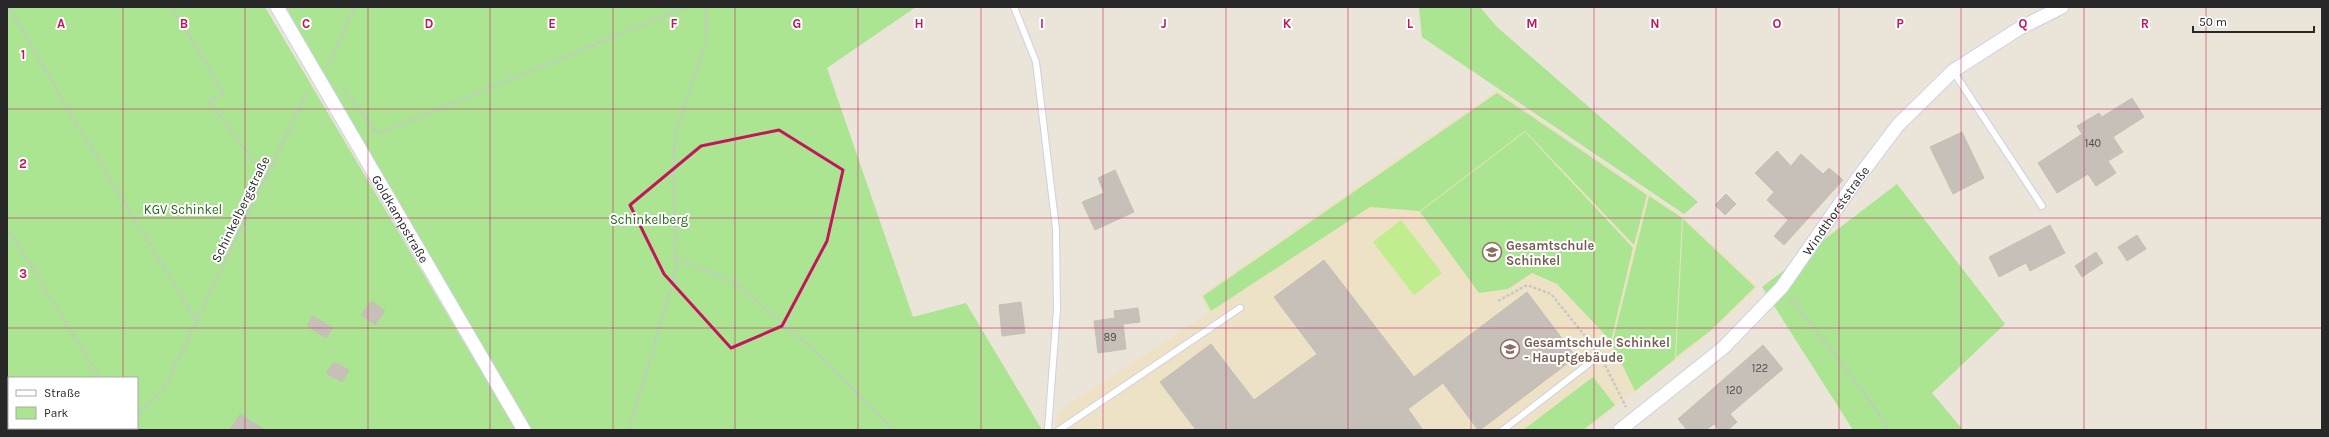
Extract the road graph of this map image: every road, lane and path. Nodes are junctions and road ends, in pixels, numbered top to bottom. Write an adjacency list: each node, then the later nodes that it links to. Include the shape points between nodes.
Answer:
1 (9, 7): 19 (path, via 67,108)
2 (172, 7): 12 (path, via 224,93 209,101)
3 (277, 7): 10 (street, Goldkampstraße)
4 (355, 7): 10 (path, Schinkelbergstraße)
5 (686, 7): 11 (path, via 378,134)
6 (706, 7): 15 (path, via 706,41 676,129 673,164)
7 (1014, 7): 27 (lane, via 1036,62 1056,229 1057,309)
8 (2062, 7): 9 (street, Windthorststraße, via 2020,28)
9 (1953, 70): 13 (lane); 16 (street, Windthorststraße, via 1898,125)
10 (320, 83): 12 (path, Schinkelbergstraße, via 305,96); 24 (street, Goldkampstraße)
11 (341, 86)
12 (267, 180): 19 (path, Schinkelbergstraße)
13 (2042, 206)
14 (7, 227): 21 (path)
15 (676, 258): 25 (path, via 676,270); 26 (path, via 735,282 814,350)
16 (1782, 287): 23 (street, Windthorststraße, via 1723,348); 31 (path)
17 (1498, 301): 20 (path, via 1527,285 1551,294)
18 (1240, 308): 28 (lane)
19 (196, 320): 22 (path, Schinkelbergstraße, via 164,389)
20 (1600, 355): 23 (path); 29 (lane)
21 (99, 377)
22 (138, 414)
23 (1632, 420): 30 (street, Windthorststraße)
24 (524, 430)
25 (628, 430)
26 (892, 430)
27 (1048, 430)
28 (1059, 430)
29 (1503, 430)
30 (1621, 430)
31 (1889, 430)

